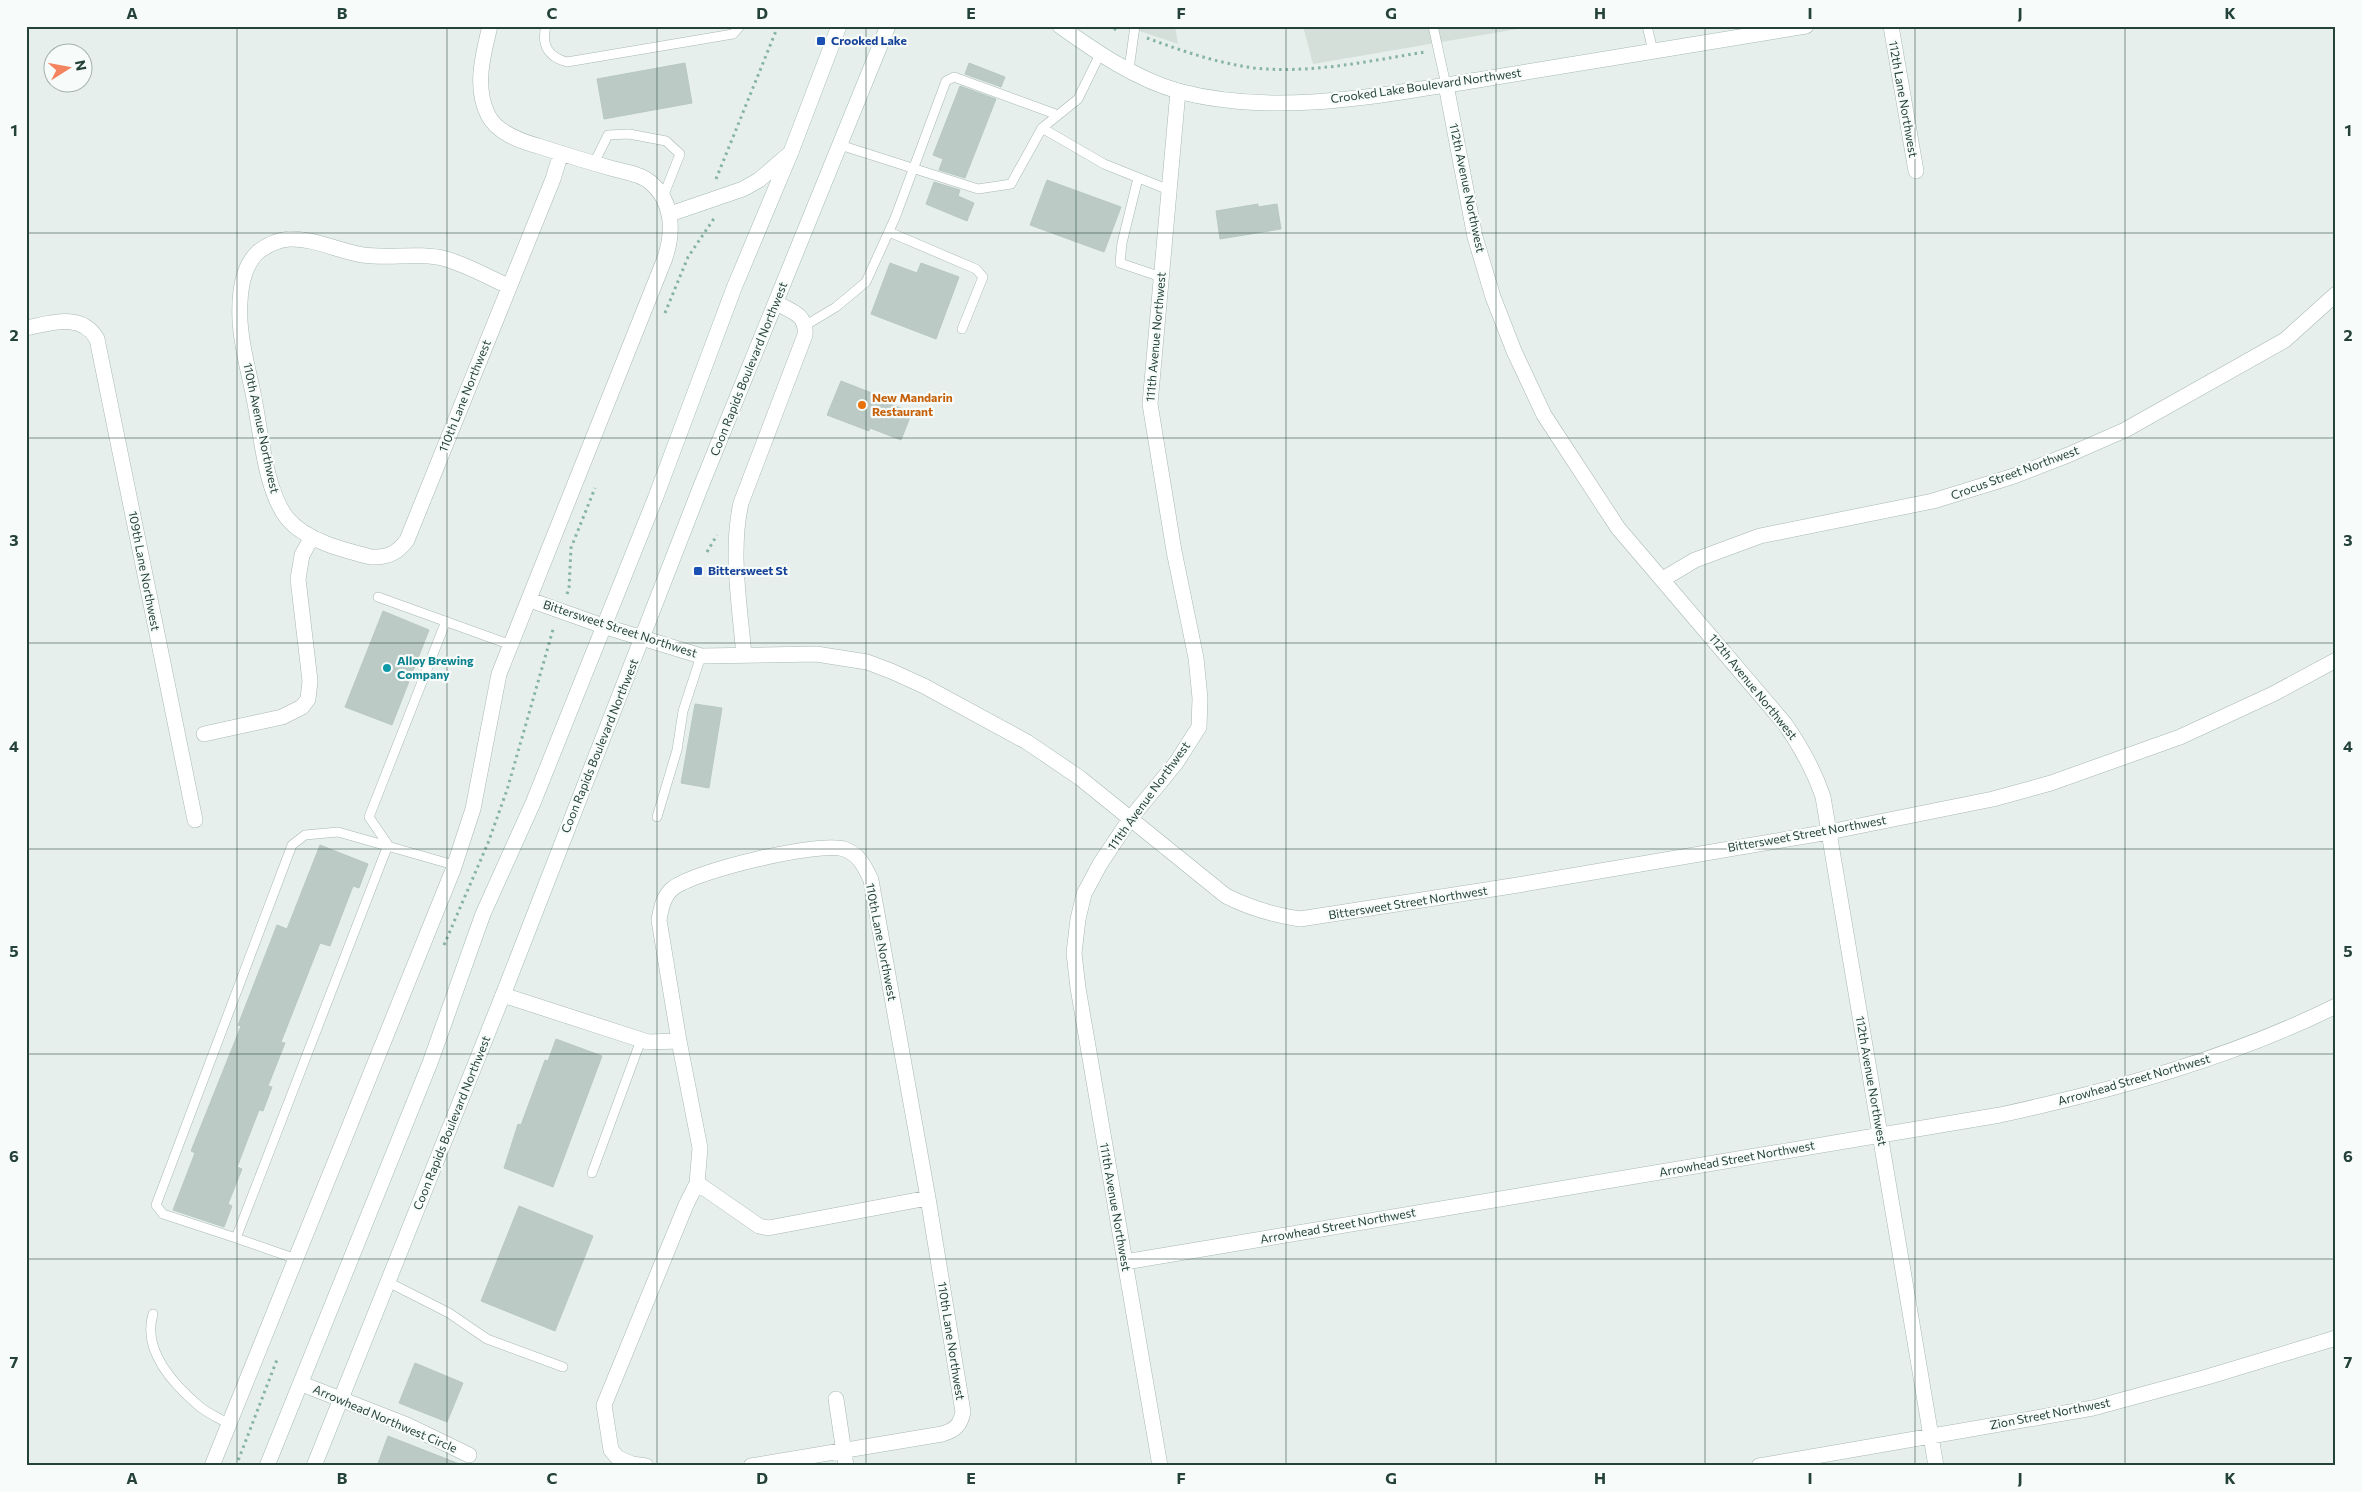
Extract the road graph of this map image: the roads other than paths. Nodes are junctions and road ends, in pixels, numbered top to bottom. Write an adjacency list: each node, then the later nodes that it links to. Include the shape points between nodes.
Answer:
1 (490, 26): 21 (street, via 480,81 493,124 507,134)
2 (546, 26): 3 (lane, via 544,46 550,54 567,62 733,34)
3 (740, 26)
4 (839, 26): 20 (street)
5 (888, 26): 19 (street, Coon Rapids Boulevard Northwest)
6 (1060, 26): 13 (street, Crooked Lake Boulevard Northwest)
7 (1434, 26): 15 (lane)
8 (1647, 26): 12 (lane)
9 (1806, 26): 12 (street, Crooked Lake Boulevard Northwest)
10 (1891, 26): 24 (street, 112th Lane Northwest)
11 (1135, 31): 14 (lane)
12 (1653, 51): 15 (street, Crooked Lake Boulevard Northwest)
13 (1100, 54): 14 (street, Crooked Lake Boulevard Northwest); 17 (lane, via 1078,99)
14 (1129, 69): 16 (street, Crooked Lake Boulevard Northwest)
15 (1446, 85): 16 (street, Crooked Lake Boulevard Northwest, via 1301,102 1244,102); 38 (street, 112th Avenue Northwest, via 1475,237 1514,351 1544,415 1580,471 1618,528)
16 (1178, 91): 26 (street, 111th Avenue Northwest)
17 (1058, 115): 18 (lane); 23 (lane, via 954,77 946,81)
18 (1042, 128): 23 (lane, via 1011,184 978,189); 25 (lane, via 1104,164)
19 (840, 145): 23 (lane); 33 (street, Coon Rapids Boulevard Northwest)
20 (791, 152): 28 (street, via 759,180 743,189); 42 (street, via 734,288 655,500)
21 (561, 153): 22 (street); 31 (street, 110th Lane Northwest, via 553,180)
22 (594, 163): 27 (street, via 649,181); 27 (lane, via 608,135 629,134 666,141 680,154)
23 (912, 168): 29 (lane)
24 (1916, 171)
25 (1138, 178): 26 (lane); 30 (lane, via 1120,263)
26 (1169, 190): 30 (street, 111th Avenue Northwest)
27 (663, 197): 28 (street)
28 (670, 214): 40 (street, via 671,238 665,258)
29 (889, 232): 34 (lane, via 866,282 836,307); 36 (lane, via 976,269 983,277)
30 (1161, 277): 50 (street, 111th Avenue Northwest, via 1150,404 1196,658 1199,728 1176,763)
31 (508, 286): 37 (street, 110th Lane Northwest, via 401,549 381,558 371,557); 37 (street, 110th Avenue Northwest, via 434,256 363,255 300,239 270,244 258,252 247,269 243,285 240,320 243,344 270,478 278,501 297,530)
32 (2336, 294): 38 (street, Crocus Street Northwest, via 2285,340 2125,430 2068,456 1918,505 1760,536 1695,560)
33 (776, 303): 34 (street, via 799,315); 43 (street, Coon Rapids Boulevard Northwest)
34 (806, 325): 46 (street, via 805,336 741,503 736,524)
35 (26, 328): 51 (street, 109th Lane Northwest, via 69,321 85,325 97,339)
36 (962, 329)
37 (312, 537): 48 (street, via 302,555 298,579 310,681 308,699 302,707 282,717)
38 (1663, 579): 52 (street, 112th Avenue Northwest, via 1800,746 1815,773)
39 (378, 597): 41 (lane)
40 (530, 600): 42 (street, Bittersweet Street Northwest); 44 (street)
41 (446, 622): 44 (lane); 53 (lane, via 369,817)
42 (603, 626): 43 (street, Bittersweet Street Northwest); 70 (street, via 533,803 483,914 430,1063)
43 (643, 639): 45 (street, Bittersweet Street Northwest); 55 (street, Coon Rapids Boulevard Northwest)
44 (511, 645): 54 (street, via 499,674 475,800)
45 (701, 656): 46 (street, Bittersweet Street Northwest); 49 (lane, via 683,711 677,750)
46 (744, 656): 50 (street, Bittersweet Street Northwest, via 816,654 867,662 891,671 1027,742 1080,778)
47 (2336, 660): 52 (street, Bittersweet Street Northwest, via 2221,719 2103,766 1993,799)
48 (204, 734)
49 (657, 817)
50 (1130, 819): 52 (street, Bittersweet Street Northwest, via 1226,896 1247,907 1300,919); 65 (street, 111th Avenue Northwest, via 1084,894 1074,953)
51 (195, 820)
52 (1829, 832): 59 (street, 112th Avenue Northwest)
53 (388, 845): 54 (lane); 63 (lane); 63 (lane, via 338,832 305,835 292,845 156,1205 163,1214)
54 (454, 865): 64 (street)
55 (503, 995): 57 (street); 66 (street, Coon Rapids Boulevard Northwest)
56 (2336, 1006): 59 (street, Arrowhead Street Northwest, via 2217,1056 2065,1101)
57 (641, 1040): 58 (street); 60 (lane)
58 (679, 1041): 61 (street, 110th Lane Northwest, via 700,1148); 62 (street, 110th Lane Northwest, via 659,920 662,905 671,890 684,881 737,863 827,848 854,854 864,864 870,880)
59 (1880, 1135): 65 (street, Arrowhead Street Northwest); 74 (street, 112th Avenue Northwest)
60 (592, 1173)
61 (697, 1183): 62 (street, via 759,1226 768,1228); 80 (street, 110th Lane Northwest, via 604,1404 611,1450 618,1458)
62 (928, 1198): 75 (street, 110th Lane Northwest, via 963,1412 961,1422 954,1430 942,1434)
63 (236, 1238): 64 (lane)
64 (296, 1259): 73 (street)
65 (1125, 1262): 83 (street, 111th Avenue Northwest)
66 (388, 1282): 69 (lane, via 449,1313 487,1339); 71 (street, Coon Rapids Boulevard Northwest)
67 (152, 1314): 73 (lane, via 150,1340 164,1369 200,1407)
68 (2336, 1338): 74 (street, Zion Street Northwest, via 2093,1408)
69 (563, 1367)
70 (302, 1384): 71 (street, Arrowhead Northwest Circle); 78 (street)
71 (341, 1399): 76 (street, Arrowhead Northwest Circle, via 407,1425); 79 (street, Coon Rapids Boulevard Northwest)
72 (836, 1399): 75 (street)
73 (229, 1424): 77 (street)
74 (1931, 1437): 84 (street, Zion Street Northwest); 85 (street, 112th Avenue Northwest)
75 (844, 1450): 81 (street, 110th Lane Northwest); 82 (street)
76 (469, 1455)
77 (212, 1466)
78 (267, 1466)
79 (314, 1466)
80 (646, 1466)
81 (751, 1466)
82 (846, 1466)
83 (1160, 1466)
84 (1759, 1466)
85 (1936, 1466)

